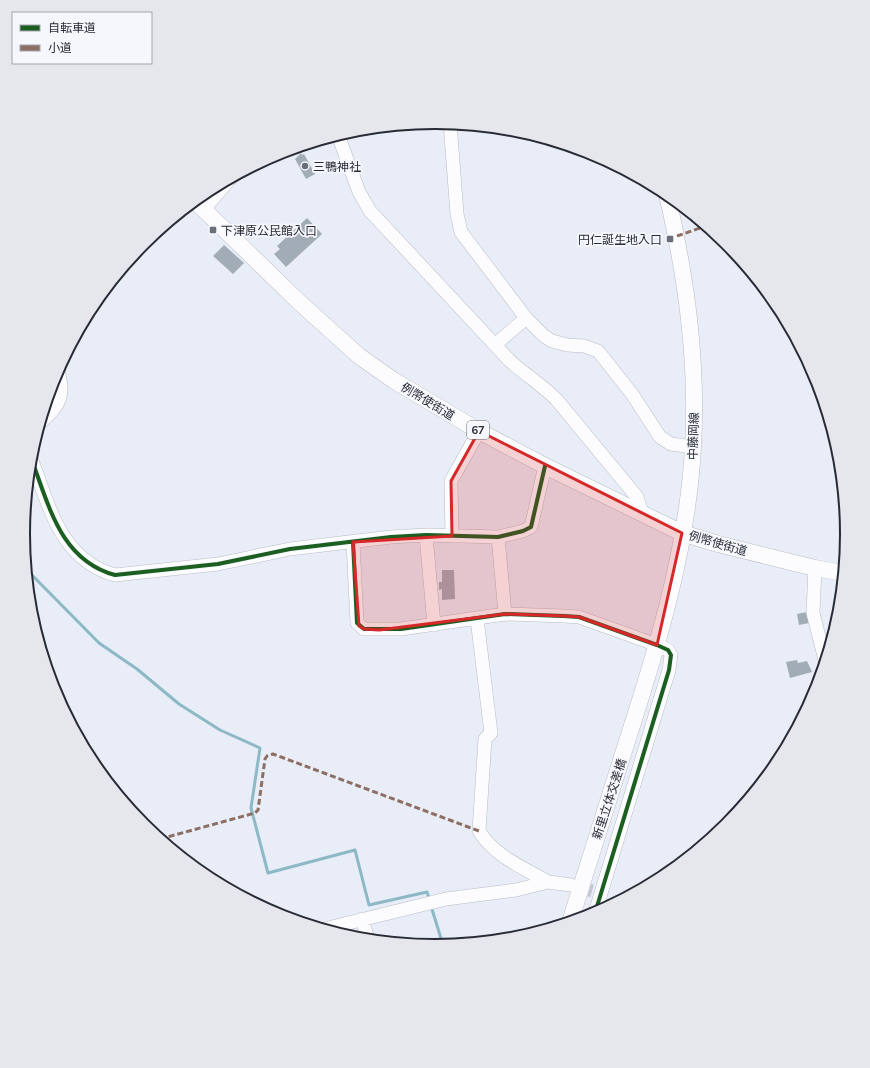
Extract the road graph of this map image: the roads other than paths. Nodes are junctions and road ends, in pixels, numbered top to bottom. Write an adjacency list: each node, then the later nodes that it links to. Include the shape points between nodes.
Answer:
1 (450, 130): 5 (street, via 457,214 461,232)
2 (340, 141): 6 (street, via 359,192 370,211)
3 (669, 204): 10 (main road, 中藤岡線, via 692,334)
4 (199, 205): 9 (main road, 例幣使街道 / 67, via 359,356 393,380)
5 (526, 318): 6 (street); 10 (street, via 552,341 598,351 632,394 660,437 671,444)
6 (495, 345): 13 (street, via 519,370 556,399 637,496)
7 (60, 382): 8 (street, via 62,396 58,405)
8 (48, 415)
9 (479, 431): 11 (main road, 例幣使街道 / 67); 16 (street, via 451,481)
10 (693, 447): 14 (main road, 中藤岡線, via 689,495)
11 (545, 466): 13 (main road, 例幣使街道 / 67); 17 (street, via 531,527)
12 (35, 471): 18 (street, via 52,514 75,551 85,562 99,571 115,575 218,564 290,549)
13 (642, 514): 14 (main road, 例幣使街道 / 67)
14 (682, 533): 19 (main road, 例幣使街道 / 67); 24 (main road, 中藤岡線)
15 (426, 535): 16 (street); 18 (street); 23 (street)
16 (452, 536): 17 (street)
17 (498, 537): 21 (street)
18 (353, 542): 23 (street, via 359,626 379,630)
19 (815, 568): 20 (main road, 例幣使街道 / 67); 25 (street, via 813,614)
20 (838, 572)
21 (505, 614): 22 (street); 24 (street, via 579,617)
22 (477, 619): 23 (street); 27 (street, via 491,733 485,739 479,831 496,851)
23 (434, 625)
24 (656, 645): 26 (main road, 中藤岡線); 29 (street, via 668,650 671,655 669,670 596,893)
25 (823, 651)
26 (648, 676): 30 (main road, 新里立体交差橋)
27 (548, 882): 28 (street); 31 (street, via 516,890 446,898)
28 (571, 885)
29 (595, 906)
30 (572, 915)
31 (362, 919): 32 (street); 33 (street)
32 (335, 926)
33 (366, 933)

